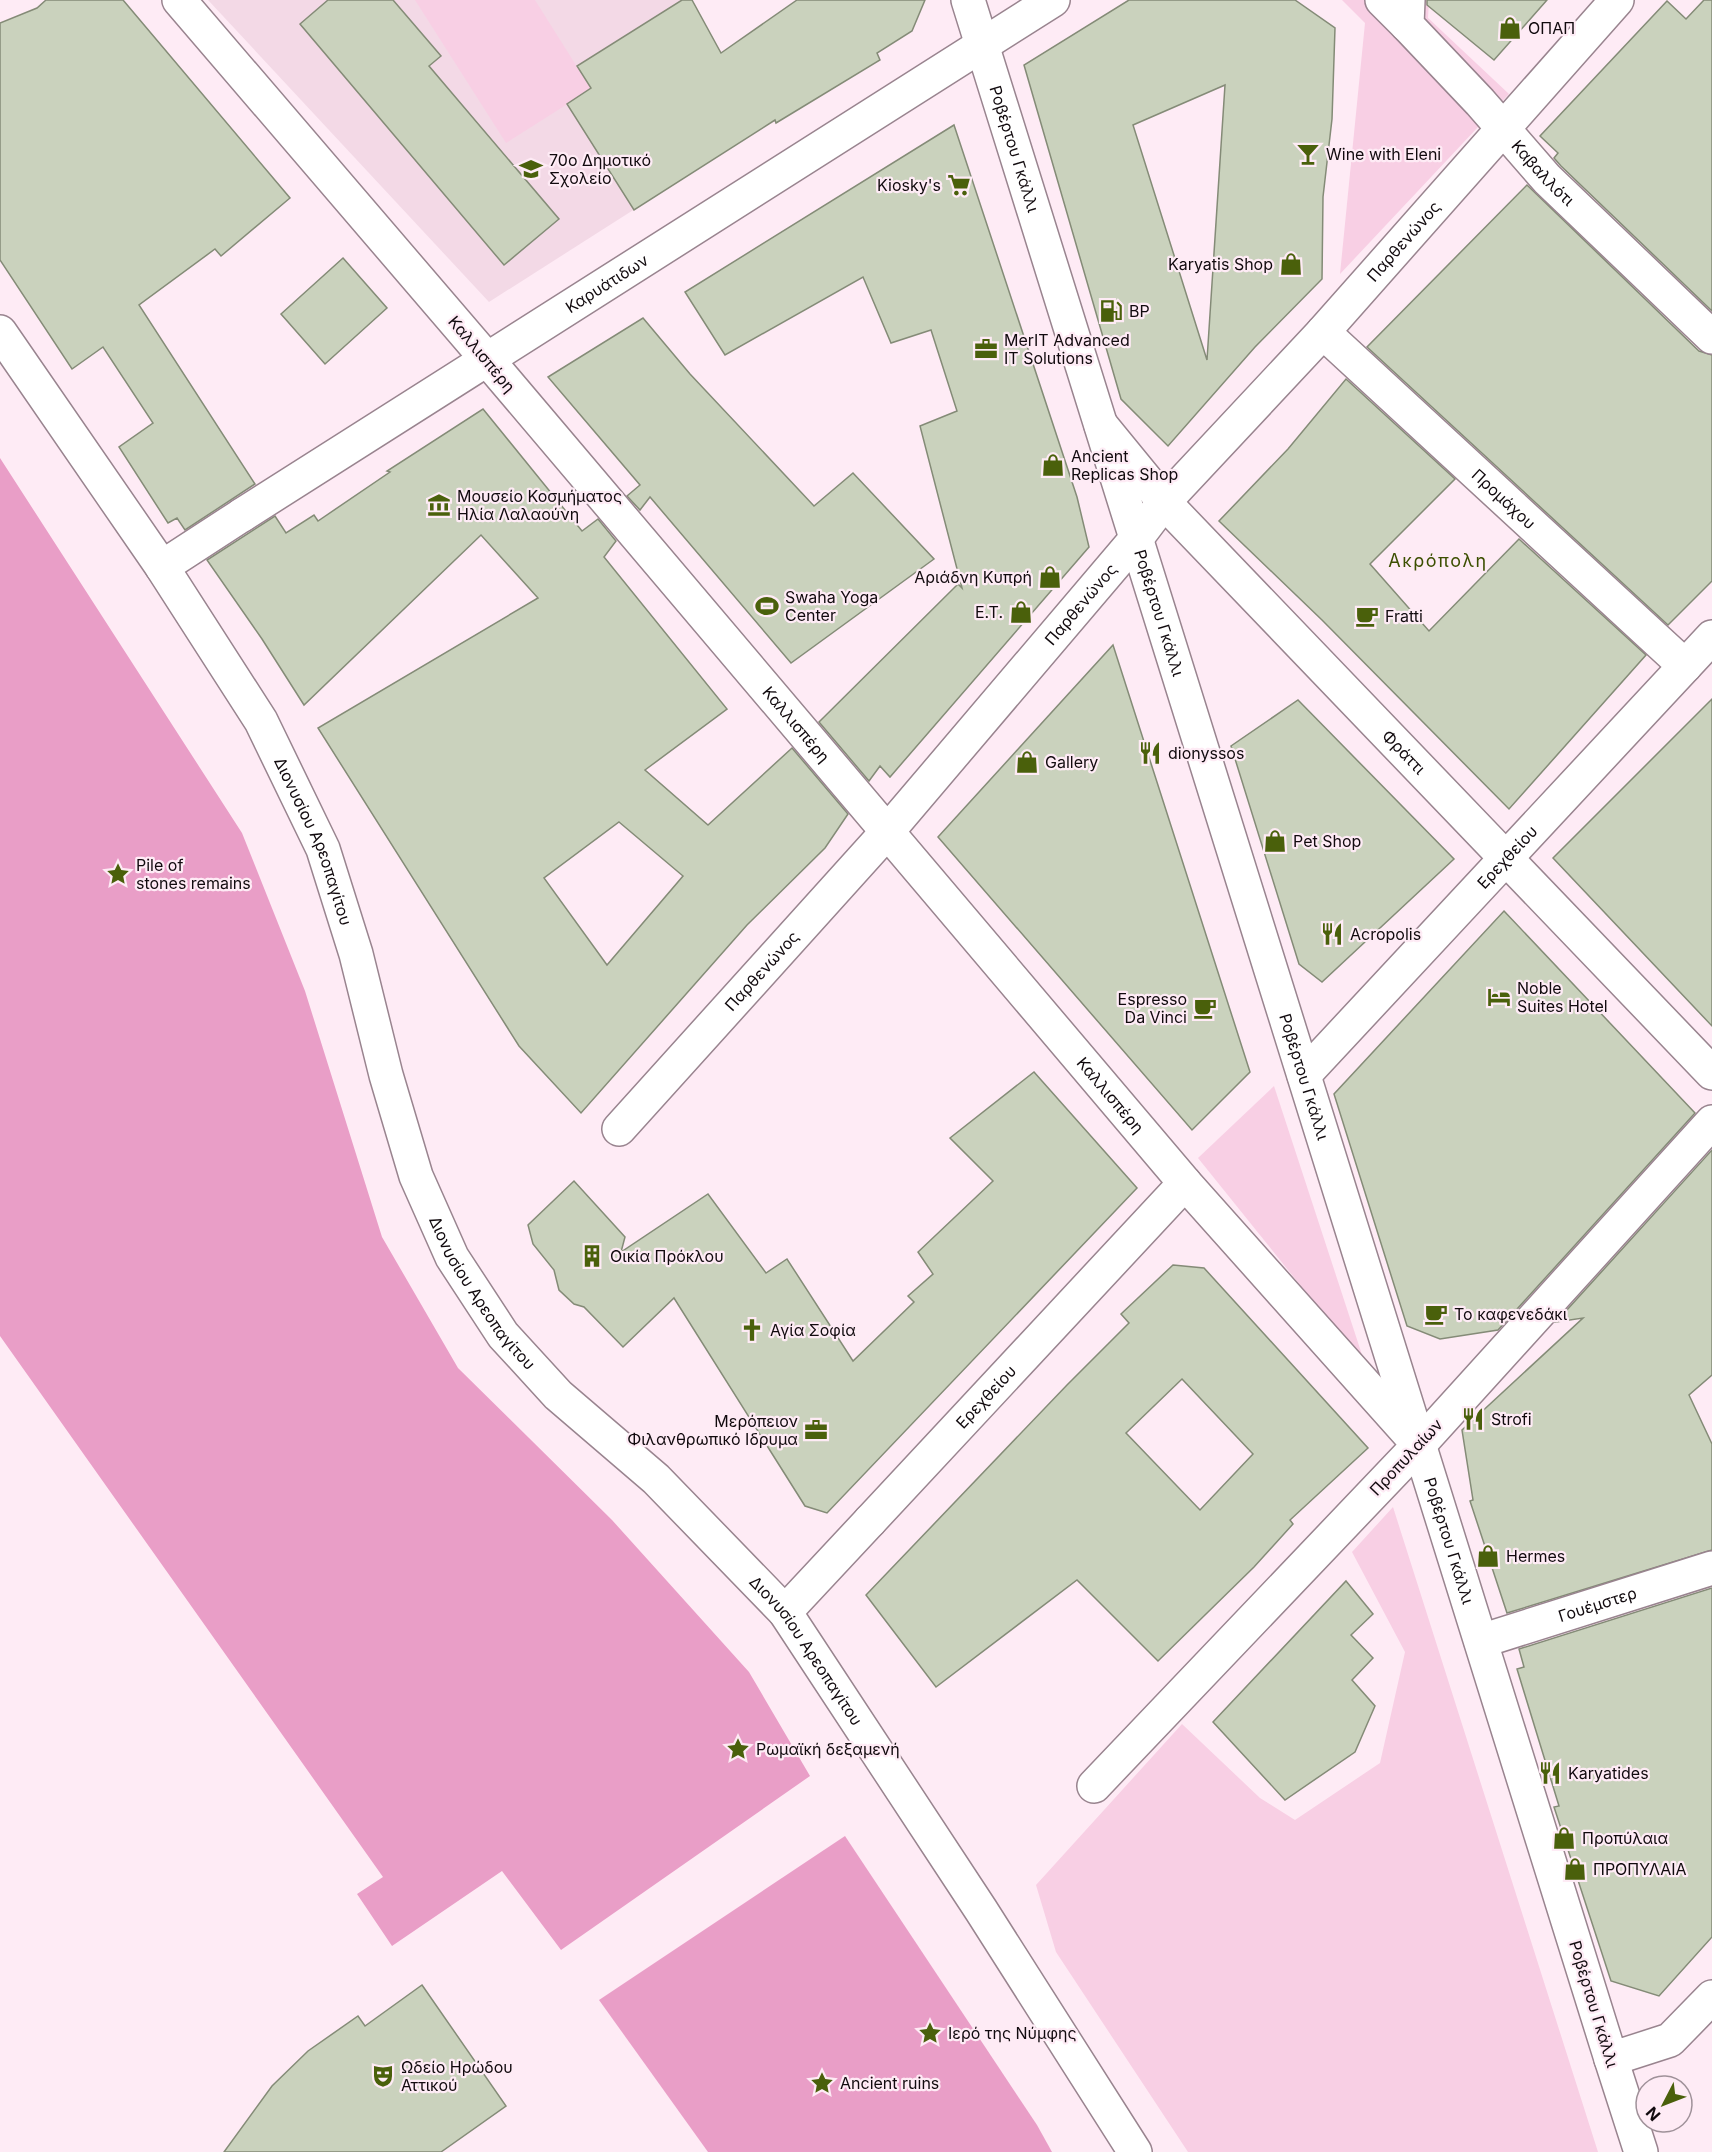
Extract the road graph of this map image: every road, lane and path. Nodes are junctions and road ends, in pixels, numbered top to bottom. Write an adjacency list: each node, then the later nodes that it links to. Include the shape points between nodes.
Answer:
1 (178, 0): 12 (street, Καλλισπέρη)
2 (968, 0): 7 (street, Ροβέρτου Γκάλλι)
3 (1053, 0): 7 (street, Καρυάτιδων)
4 (1382, 0): 6 (street, Καβαλλότι)
5 (1617, 0): 8 (street, Παρθενώνος)
6 (1408, 13): 8 (street, Καβαλλότι)
7 (982, 46): 12 (street, Καρυάτιδων); 13 (street, Ροβέρτου Γκάλλι)
8 (1503, 128): 10 (street, Παρθενώνος); 11 (street, Καβαλλότι, via 1547,179)
9 (0, 332): 16 (street, Διονυσίου Αρεοπαγίτου)
10 (1323, 332): 14 (street, Παρθενώνος); 18 (street, Προμάχου)
11 (1712, 338)
12 (486, 358): 16 (street, Καρυάτιδων); 19 (street, Καλλισπέρη)
13 (1101, 425): 14 (street, Φράττι); 15 (street, Ροβέρτου Γκάλλι)
14 (1164, 502): 15 (street, Παρθενώνος); 20 (street, Φράττι)
15 (1136, 539): 19 (street, Παρθενώνος); 22 (street, Ροβέρτου Γκάλλι)
16 (162, 567): 28 (street, Διονυσίου Αρεοπαγίτου, via 261,721 323,849 356,954 416,1176 452,1257 503,1335 558,1395 656,1479)
17 (1712, 637): 18 (street, Ερεχθείου)
18 (1685, 666): 20 (street, Ερεχθείου)
19 (887, 832): 24 (street, Παρθενώνος); 25 (street, Καλλισπέρη)
20 (1505, 857): 21 (street, Φράττι); 22 (street, Ερεχθείου)
21 (1712, 1073)
22 (1304, 1075): 26 (street, Ροβέρτου Γκάλλι)
23 (1712, 1122): 26 (street, Προπυλαίων)
24 (619, 1129)
25 (1185, 1183): 26 (street, Καλλισπέρη); 28 (street, Ερεχθείου)
26 (1419, 1445): 29 (street, Ροβέρτου Γκάλλι); 30 (street, Προπυλαίων)
27 (1712, 1568): 29 (street, Γουέμστερ)
28 (785, 1612): 33 (street, Διονυσίου Αρεοπαγίτου)
29 (1481, 1641): 32 (street, Ροβέρτου Γκάλλι)
30 (1094, 1786)
31 (1712, 1997): 32 (street, via 1670,2040)
32 (1611, 2059): 34 (street, Ροβέρτου Γκάλλι)
33 (1135, 2152)
34 (1641, 2152)

